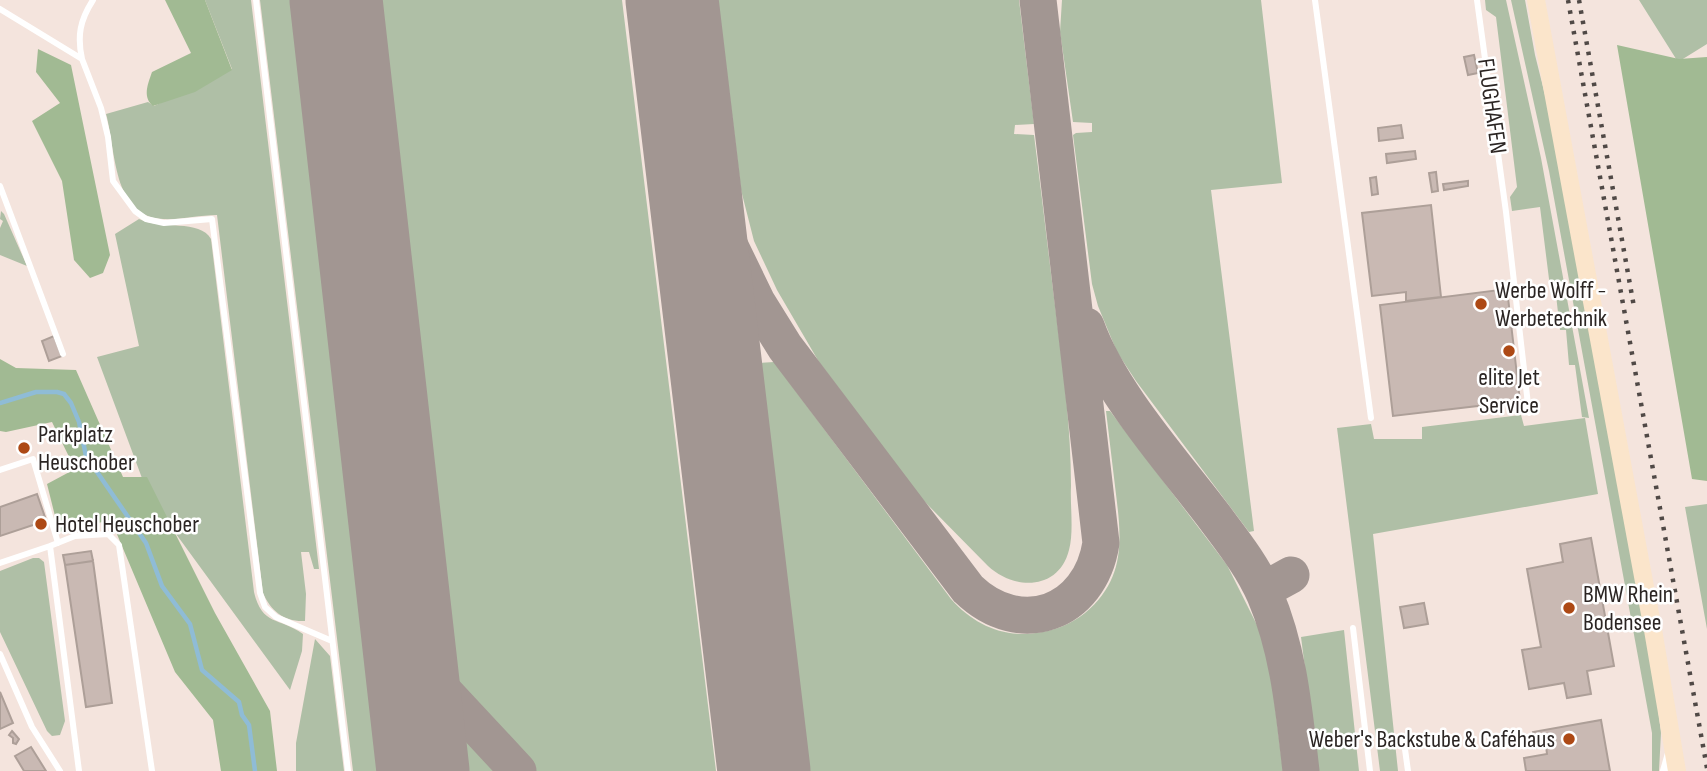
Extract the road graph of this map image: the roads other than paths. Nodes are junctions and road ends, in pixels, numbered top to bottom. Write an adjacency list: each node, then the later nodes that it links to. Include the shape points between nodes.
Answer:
1 (93, 0): 7 (lane, via 80,27)
2 (256, 0): 16 (lane)
3 (1315, 0): 11 (lane)
4 (1477, 0): 10 (lane, FLUGHAFEN)
5 (1536, 0): 19 (street)
6 (0, 9): 7 (lane)
7 (82, 59): 16 (lane, via 108,137 113,181 135,211 164,223 212,219 260,593 265,607 276,617)
8 (0, 186): 9 (lane)
9 (63, 354)
10 (1530, 413)
11 (1371, 418)
12 (0, 470): 13 (lane, via 33,459)
13 (54, 545): 14 (lane); 21 (lane); 22 (lane, via 75,537 108,534 119,545)
14 (0, 563)
15 (1353, 628): 24 (lane)
16 (332, 641): 23 (lane)
17 (0, 654): 20 (lane, via 32,727)
18 (1408, 738): 25 (lane, via 1404,742)
19 (1672, 746): 26 (street); 27 (street)
20 (60, 771)
21 (79, 771)
22 (152, 771)
23 (348, 771)
24 (1370, 771)
25 (1408, 771)
26 (1666, 771)
27 (1677, 771)

